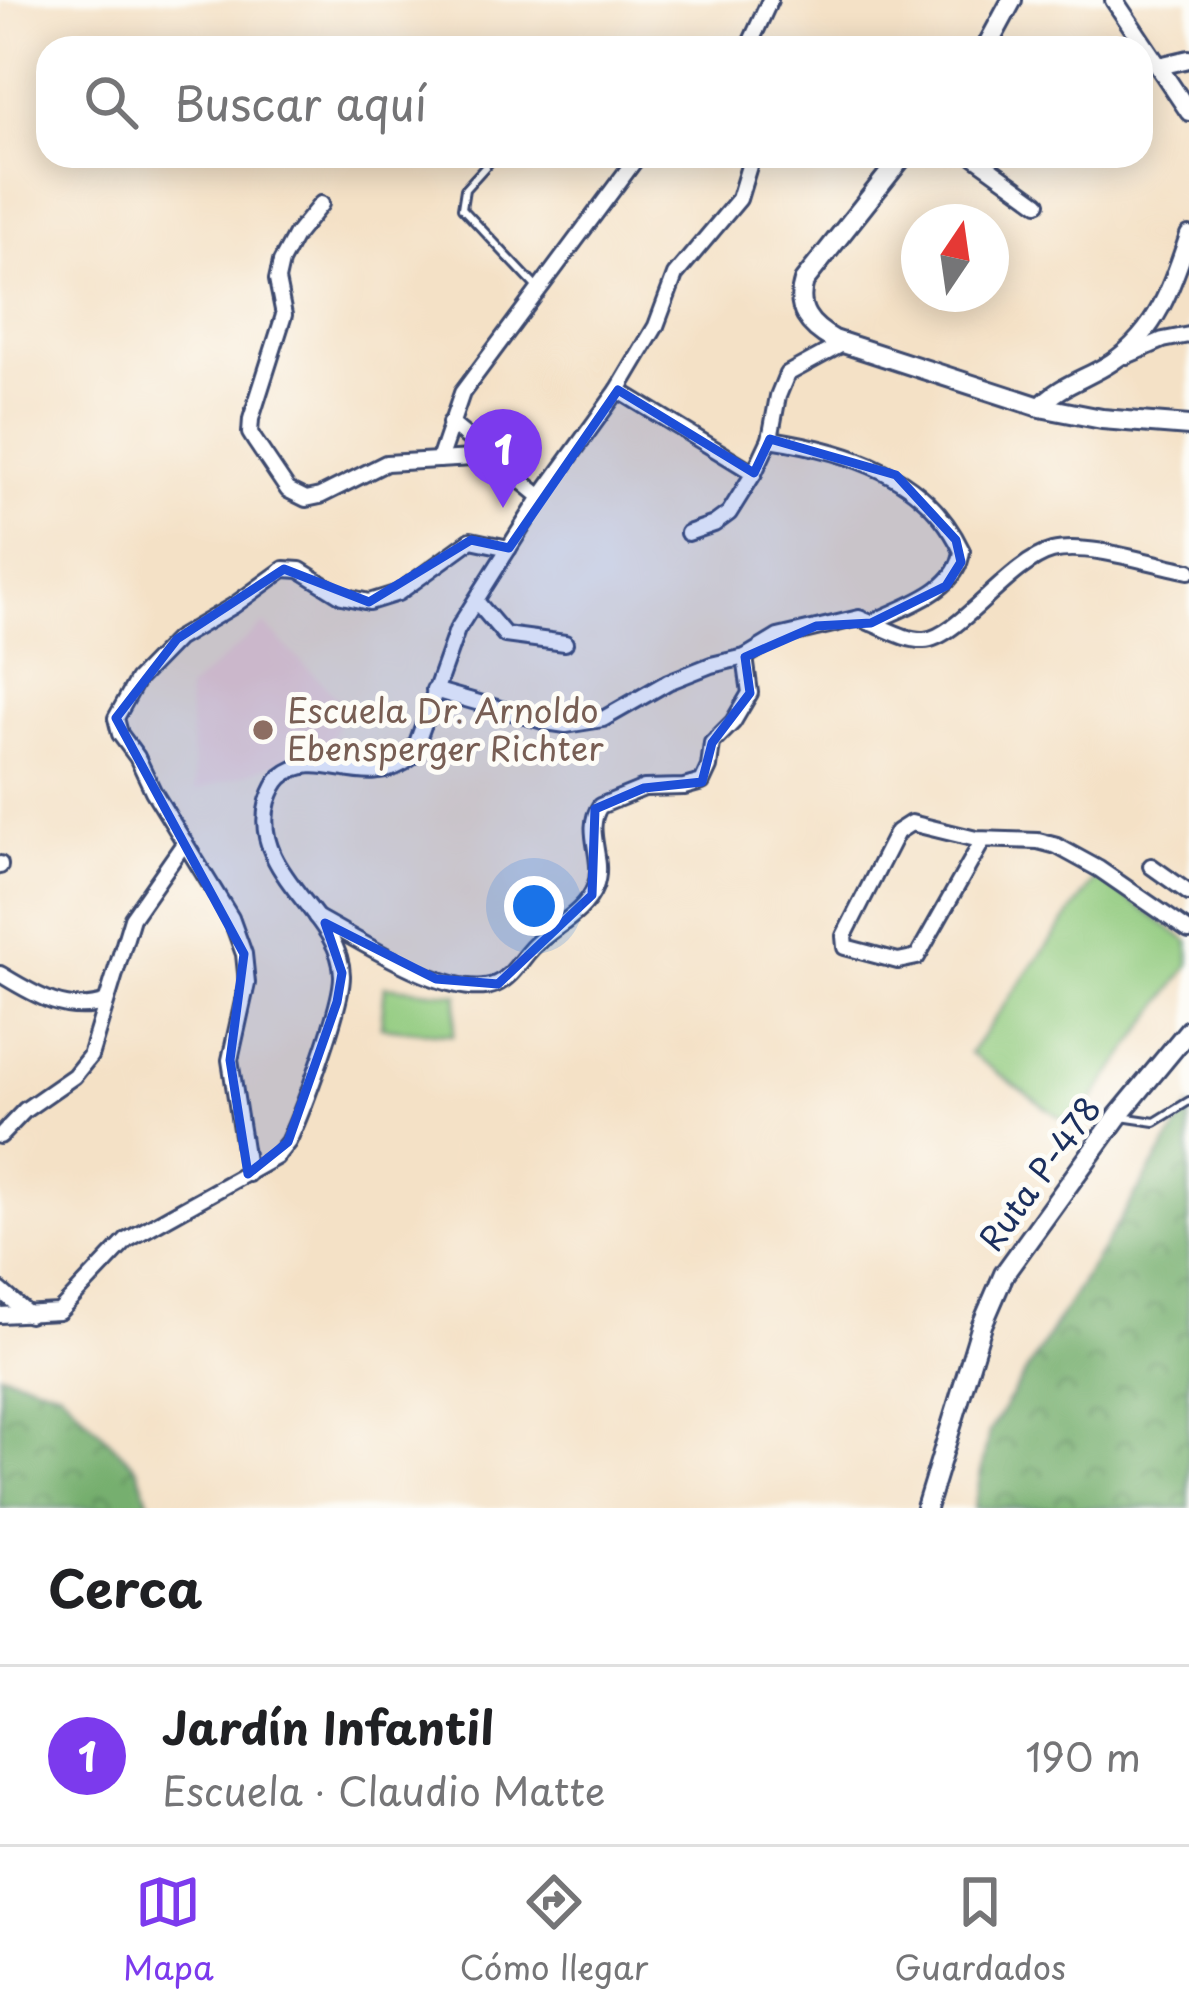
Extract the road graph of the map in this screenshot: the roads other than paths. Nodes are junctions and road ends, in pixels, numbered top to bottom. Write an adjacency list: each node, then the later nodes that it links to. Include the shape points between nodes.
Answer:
1 (770, 0): 4 (street)
2 (1012, 0): 5 (main road)
3 (1114, 0): 6 (street)
4 (754, 36)
5 (992, 36)
6 (1139, 36)
7 (1153, 57): 9 (street)
8 (1189, 59): 9 (street)
9 (1159, 66): 10 (street)
10 (1189, 112)
11 (484, 168): 19 (lane, via 465,189 462,208)
12 (629, 168): 19 (street)
13 (748, 168): 23 (street, via 739,199 674,275 656,326)
14 (887, 168): 21 (main road, via 800,296 807,320)
15 (991, 168): 16 (street)
16 (1039, 203)
17 (321, 204): 29 (street, via 280,262 284,315 250,434 288,490 306,499 386,464)
18 (1189, 235): 22 (street, via 1157,316)
19 (540, 291): 25 (street, via 467,386)
20 (1189, 335): 22 (street)
21 (844, 344): 24 (main road); 27 (street, via 788,374)
22 (1113, 362): 24 (street)
23 (618, 390): 30 (street); 31 (street)
24 (1040, 407): 26 (main road)
25 (450, 423): 28 (street); 29 (street)
26 (1189, 426)
27 (770, 440): 30 (street); 36 (street, via 837,452 896,475 956,540 961,562 946,586)
28 (490, 458): 29 (street); 31 (street)
29 (439, 460)
30 (754, 472): 32 (street, via 729,512)
31 (542, 497): 33 (street)
32 (688, 533)
33 (508, 548): 35 (street); 41 (street, via 471,540 398,592 369,602 284,569 162,652 116,718)
34 (1189, 571): 36 (street, via 1086,550 1049,551 935,638 911,639)
35 (476, 601): 37 (street, via 505,635); 39 (street)
36 (872, 623): 38 (street, via 816,626)
37 (565, 644)
38 (745, 657): 39 (street, via 668,682 602,718 566,724); 44 (street, via 750,693 712,743 701,782 644,788 596,810 599,869 586,904 498,984 436,980)
39 (434, 691): 44 (street, via 406,762 360,774 305,764 274,785 266,841)
40 (983, 840): 40 (street, via 916,823 901,828 845,947 913,960); 45 (street, via 1070,852)
41 (185, 842): 47 (street, via 132,918); 52 (street, via 230,918 246,964 230,1060)
42 (1151, 866): 43 (street)
43 (1189, 892)
44 (316, 917): 52 (street, via 342,973 337,1002 288,1142)
45 (1189, 931)
46 (0, 974): 47 (street, via 63,1005)
47 (106, 1002): 51 (street, via 81,1067)
48 (1189, 1030): 50 (main road, Ruta P-478)
49 (1189, 1101): 50 (lane, via 1155,1122)
50 (1118, 1116): 56 (main road, Ruta P-478, via 997,1288)
51 (0, 1136)
52 (248, 1174): 55 (street, via 127,1240 59,1312)
53 (0, 1290): 55 (street)
54 (0, 1315): 55 (street)
55 (28, 1315)
56 (926, 1508)

